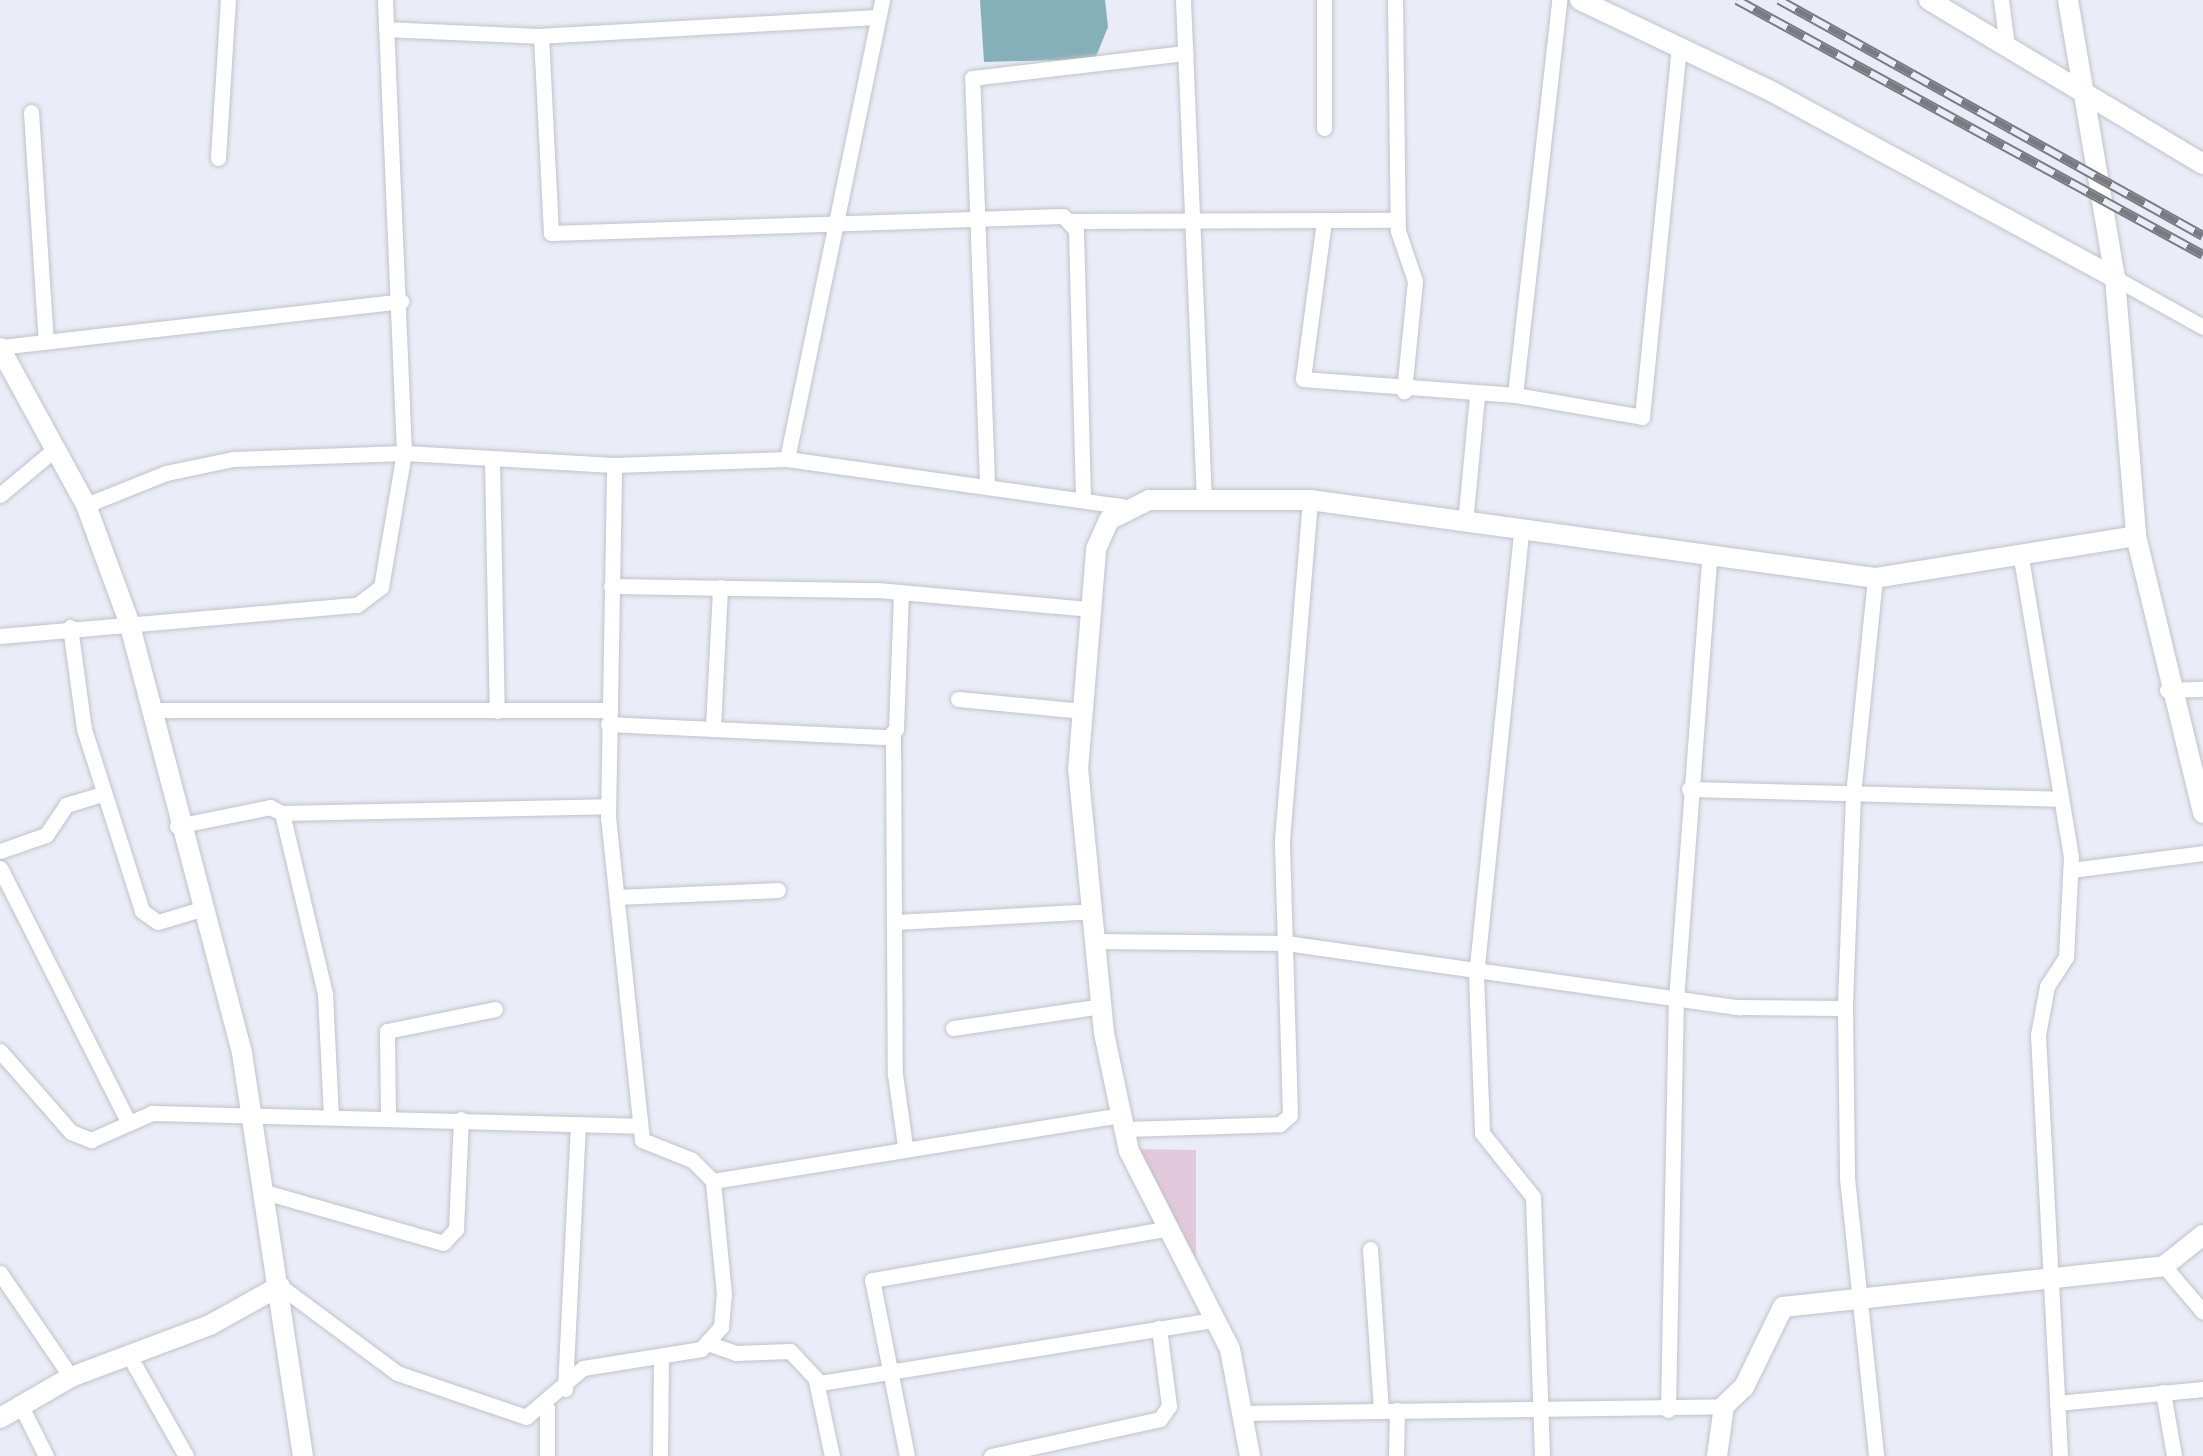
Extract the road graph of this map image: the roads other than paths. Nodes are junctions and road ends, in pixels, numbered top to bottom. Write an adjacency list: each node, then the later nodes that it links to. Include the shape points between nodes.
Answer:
1 (228, 0): 21 (street)
2 (385, 0): 13 (street)
3 (882, 0): 12 (street)
4 (1183, 0): 17 (street)
5 (1324, 0): 20 (street)
6 (1395, 0): 24 (street)
7 (1558, 0): 36 (street)
8 (1580, 0): 15 (street)
9 (1929, 0): 16 (street)
10 (2001, 0): 16 (street)
11 (2068, 0): 18 (street)
12 (878, 17): 14 (street); 28 (street)
13 (386, 29): 14 (street); 30 (street)
14 (542, 36): 28 (street, via 551,233)
15 (1678, 45): 29 (street); 36 (street, via 1642,417)
16 (2007, 46): 18 (street)
17 (1186, 53): 23 (street, via 972,78); 26 (street)
18 (2082, 90): 22 (street); 29 (street)
19 (31, 112): 32 (street)
20 (1324, 128)
21 (218, 158)
22 (2203, 164)
23 (978, 219): 25 (street); 28 (street); 42 (street)
24 (1398, 220): 27 (street); 34 (street, via 1415,281)
25 (1070, 221): 26 (street); 43 (street)
26 (1190, 222): 27 (street); 45 (street)
27 (1324, 222): 34 (street, via 1303,379)
28 (834, 224): 39 (street)
29 (2115, 278): 31 (street); 51 (street)
30 (401, 301): 32 (street); 38 (street)
31 (2203, 327)
32 (46, 342): 33 (street)
33 (0, 348): 37 (street)
34 (1404, 391): 35 (street)
35 (1477, 395): 36 (street); 49 (street)
36 (1515, 395)
37 (56, 448): 44 (street); 47 (street)
38 (404, 453): 40 (street); 47 (street, via 233,459 166,473); 59 (street, via 372,597)
39 (787, 459): 41 (street); 42 (street)
40 (492, 460): 41 (street); 66 (street)
41 (614, 465): 55 (street)
42 (986, 482): 43 (street)
43 (1083, 494): 48 (street)
44 (0, 496)
45 (1204, 496): 46 (street); 48 (street)
46 (1310, 500): 49 (street); 89 (street, via 1282,840)
47 (86, 506): 59 (street)
48 (1122, 506): 58 (street, via 1096,549)
49 (1465, 522): 50 (street)
50 (1520, 533): 52 (street); 90 (street)
51 (2136, 536): 53 (street); 63 (street)
52 (1709, 556): 54 (street); 71 (street)
53 (2021, 558): 54 (street); 74 (street)
54 (1875, 578): 73 (street)
55 (611, 586): 56 (street); 68 (street)
56 (720, 587): 57 (street); 69 (street)
57 (900, 592): 58 (street); 70 (street)
58 (1091, 610): 67 (street)
59 (129, 622): 60 (street); 65 (street)
60 (70, 627): 61 (street); 72 (street)
61 (0, 636)
62 (2203, 689): 63 (street)
63 (2167, 690): 77 (street)
64 (958, 699): 67 (street)
65 (149, 710): 66 (street); 78 (street)
66 (497, 710): 68 (street)
67 (1083, 711): 86 (street, via 1078,770)
68 (608, 718): 69 (street); 75 (street)
69 (713, 726): 70 (street)
70 (893, 734): 87 (street)
71 (1689, 789): 73 (street); 91 (street)
72 (102, 794): 79 (street, via 66,805 46,835); 85 (street, via 147,919)
73 (1853, 794): 74 (street); 93 (street)
74 (2061, 799): 82 (street)
75 (608, 806): 76 (street); 84 (street)
76 (282, 813): 78 (street, via 270,808); 98 (street, via 325,994)
77 (2203, 813)
78 (178, 826): 85 (street)
79 (0, 851)
80 (2203, 853): 82 (street)
81 (0, 868): 101 (street)
82 (2071, 870): 113 (street, via 2066,956 2047,986 2038,1035)
83 (778, 890): 84 (street)
84 (618, 896): 104 (street)
85 (201, 909): 97 (street)
86 (1094, 911): 87 (street); 88 (street)
87 (894, 922): 105 (street)
88 (1097, 942): 89 (street); 92 (street)
89 (1286, 944): 90 (street); 102 (street, via 1286,1121)
90 (1476, 974): 91 (street); 134 (street, via 1482,1133 1533,1197)
91 (1676, 1000): 93 (street); 133 (street)
92 (1102, 1006): 95 (street); 102 (street)
93 (1845, 1008): 115 (street)
94 (494, 1009): 99 (street, via 387,1031)
95 (953, 1028)
96 (0, 1051): 101 (street, via 80,1138)
97 (250, 1116): 98 (street); 101 (street, via 152,1113); 107 (street)
98 (330, 1116): 99 (street)
99 (388, 1116): 100 (street)
100 (461, 1119): 103 (street); 107 (street, via 456,1229 443,1243)
101 (128, 1121)
102 (1124, 1122): 105 (street); 108 (street)
103 (578, 1124): 104 (street); 125 (street)
104 (640, 1126): 106 (street, via 642,1140 692,1160)
105 (905, 1146): 106 (street)
106 (713, 1181): 119 (street, via 724,1294 720,1327)
107 (262, 1190): 114 (street)
108 (1164, 1229): 117 (street); 122 (street, via 878,1276 870,1288)
109 (2203, 1235): 111 (street)
110 (1370, 1249): 132 (street)
111 (2164, 1266): 113 (street); 116 (street)
112 (0, 1273): 123 (street)
113 (2053, 1282): 115 (street); 128 (street)
114 (280, 1286): 120 (street); 131 (street, via 397,1373 493,1411 526,1417); 139 (street)
115 (1857, 1294): 129 (street, via 1783,1307 1744,1387); 149 (street)
116 (2203, 1312)
117 (1214, 1320): 118 (street); 135 (street)
118 (1159, 1328): 122 (street); 144 (street, via 1169,1406 1160,1419)
119 (706, 1344): 121 (street); 124 (street, via 736,1353 790,1351)
120 (130, 1357): 123 (street); 138 (street)
121 (661, 1361): 125 (street, via 583,1368); 141 (street)
122 (892, 1376): 124 (street); 143 (street)
123 (71, 1377): 130 (street)
124 (816, 1382): 142 (street)
125 (565, 1389): 131 (street)
126 (2203, 1389): 127 (street)
127 (2163, 1392): 128 (street); 151 (street)
128 (2057, 1403): 150 (street)
129 (1724, 1406): 133 (street); 148 (street)
130 (22, 1408): 136 (street); 137 (street)
131 (547, 1408): 140 (street)
132 (1389, 1410): 134 (street); 135 (street); 146 (street)
133 (1668, 1410): 134 (street)
134 (1542, 1411): 147 (street)
135 (1244, 1413): 145 (street)
136 (0, 1418)
137 (46, 1456)
138 (186, 1456)
139 (303, 1456)
140 (548, 1456)
141 (660, 1456)
142 (832, 1456)
143 (906, 1456)
144 (992, 1456)
145 (1250, 1456)
146 (1396, 1456)
147 (1542, 1456)
148 (1718, 1456)
149 (1876, 1456)
150 (2060, 1456)
151 (2174, 1456)

